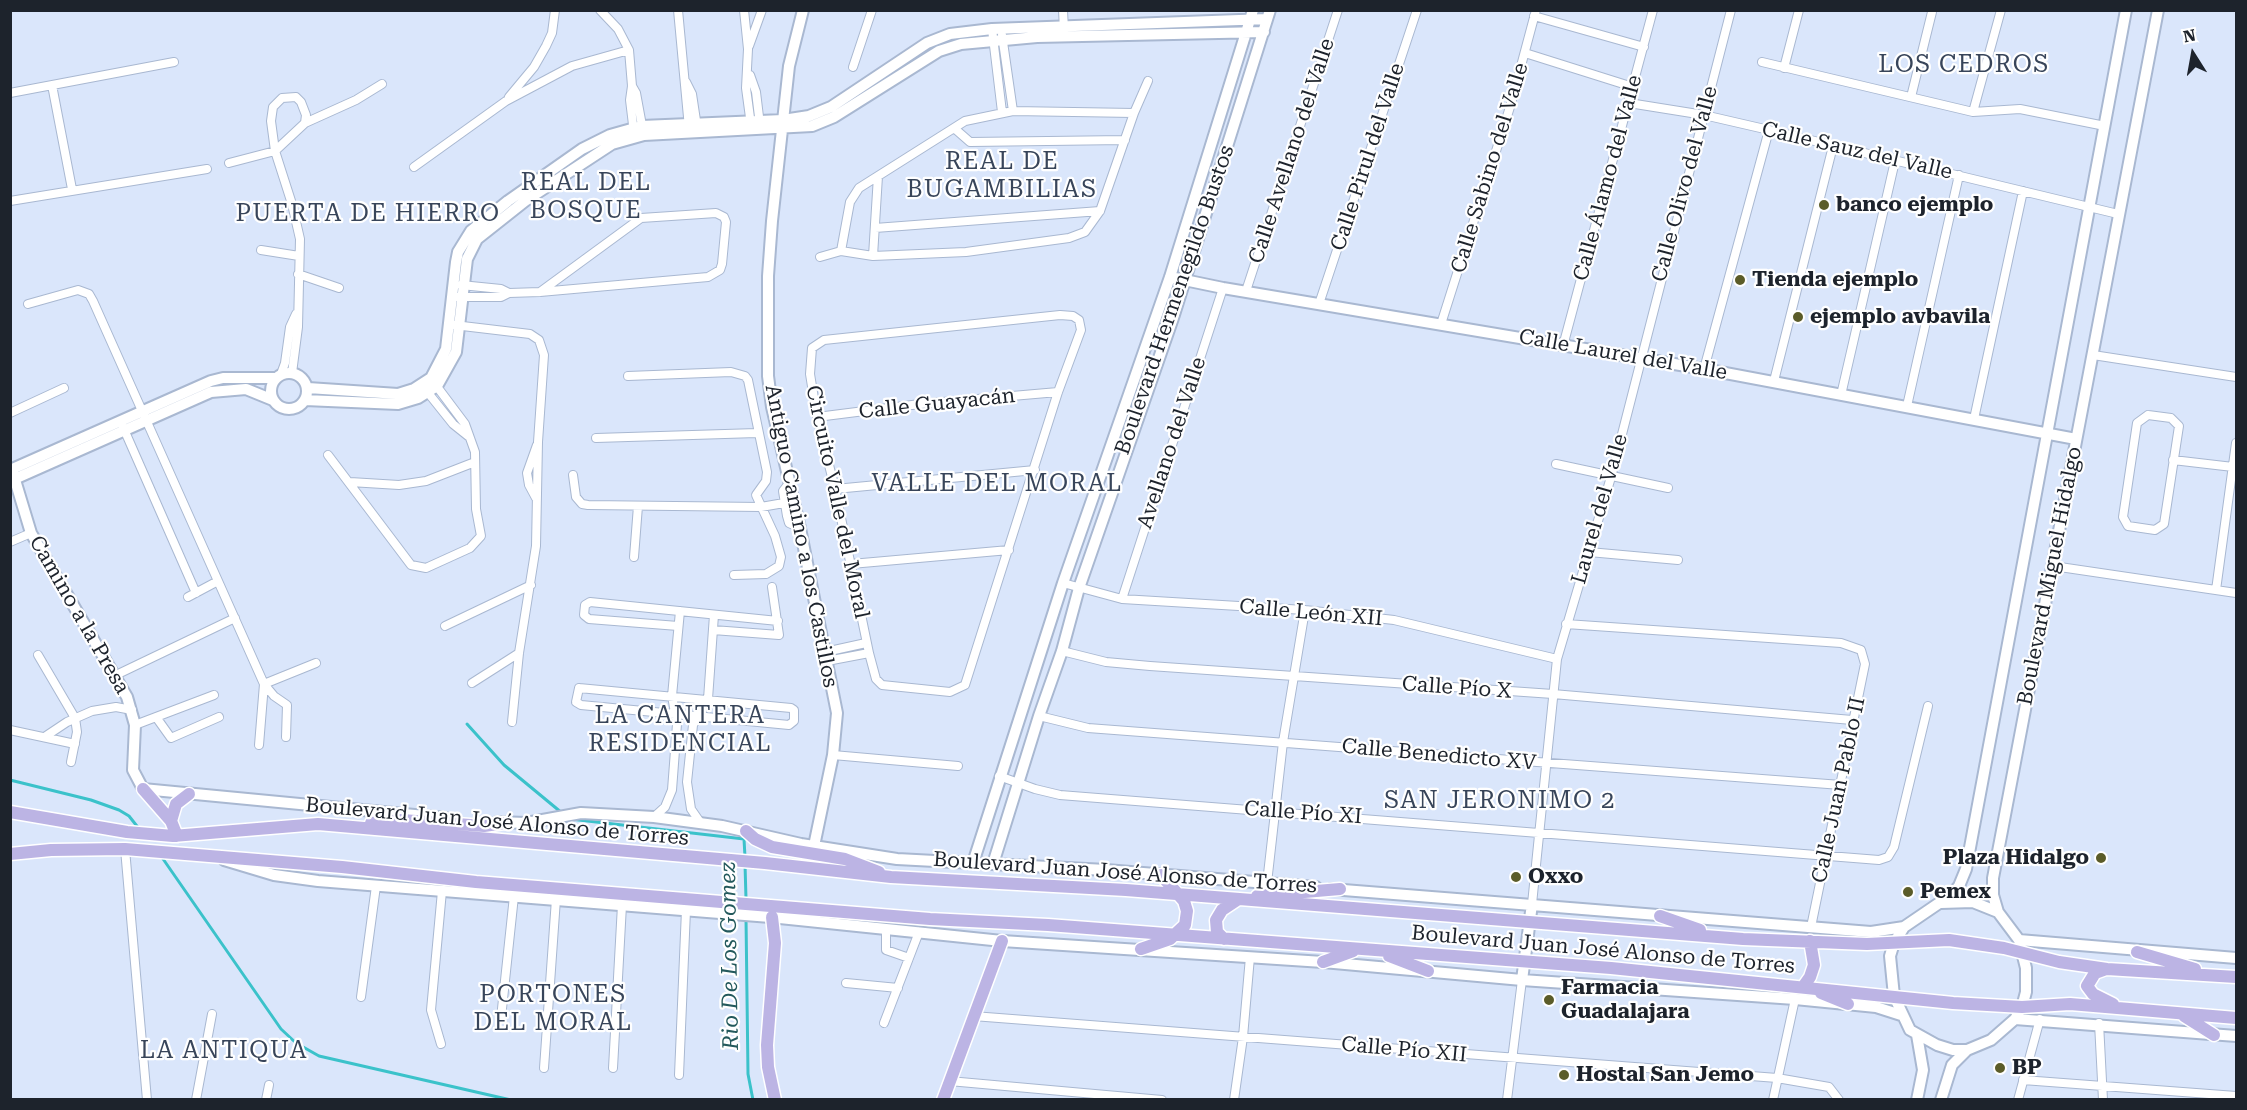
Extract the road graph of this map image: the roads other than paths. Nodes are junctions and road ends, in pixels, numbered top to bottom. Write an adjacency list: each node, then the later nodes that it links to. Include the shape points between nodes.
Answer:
1 (555, 10): 42 (street, via 546,46)
2 (600, 10): 29 (street)
3 (678, 10): 53 (street, via 686,82 692,94)
4 (744, 10): 28 (street)
5 (762, 10): 28 (street)
6 (803, 10): 51 (street, Antiguo Camino a los Castillos, via 789,66)
7 (872, 10): 34 (street)
8 (1063, 10): 22 (street)
9 (1338, 10): 84 (street, Calle Avellano del Valle)
10 (1417, 10): 88 (street, Calle Pirul del Valle)
11 (1653, 10): 27 (street, Calle Álamo del Valle)
12 (1731, 10): 48 (street, Calle Olivo del Valle)
13 (1799, 10): 35 (street)
14 (2001, 10): 46 (street)
15 (2126, 10): 52 (street, Boulevard Miguel Hidalgo)
16 (2158, 10): 71 (street, Boulevard Miguel Hidalgo)
17 (1932, 12): 41 (street)
18 (1535, 13): 27 (street); 30 (street, Calle Sabino del Valle)
19 (1251, 15): 20 (street); 21 (street); 24 (street, Boulevard Hermenegildo Bustos)
20 (1269, 15): 25 (street, Boulevard Hermenegildo Bustos)
21 (1186, 28): 22 (street); 23 (street)
22 (1064, 31): 26 (street)
23 (1220, 32): 24 (street); 31 (street, via 1234,40)
24 (1247, 32): 25 (street); 31 (street, Boulevard Hermenegildo Bustos)
25 (1264, 32): 80 (street, Boulevard Hermenegildo Bustos)
26 (997, 34): 44 (street); 45 (street); 51 (street, via 939,51 812,126)
27 (1644, 47): 39 (street, Calle Álamo del Valle)
28 (748, 49): 50 (street, via 746,88)
29 (630, 50): 42 (street, via 572,66); 56 (street)
30 (1525, 53): 39 (street); 89 (street, Calle Sabino del Valle)
31 (1240, 55): 79 (street, Boulevard Hermenegildo Bustos)
32 (174, 62): 38 (street)
33 (1762, 62): 35 (street)
34 (853, 67)
35 (1784, 68): 41 (street)
36 (1148, 81): 47 (street)
37 (382, 84): 49 (street)
38 (52, 85): 40 (street); 66 (street)
39 (1633, 87): 43 (street, Calle Álamo del Valle)
40 (10, 93)
41 (1911, 97): 46 (street)
42 (506, 100): 62 (street)
43 (1629, 103): 48 (street, Calle Sauz del Valle); 91 (street, Calle Álamo del Valle)
44 (1013, 111): 45 (street); 47 (street)
45 (1002, 112): 54 (street, via 974,118)
46 (1973, 112): 52 (street, via 2020,109)
47 (1134, 113): 57 (street)
48 (1704, 115): 55 (street, Calle Sauz del Valle); 93 (street, Calle Olivo del Valle)
49 (304, 123): 59 (street); 59 (street, via 304,107 296,97 287,96 277,102 271,121)
50 (755, 125): 51 (street); 53 (street)
51 (783, 125): 127 (street, Antiguo Camino a los Castillos, via 768,276 768,376)
52 (2105, 126): 69 (street, Boulevard Miguel Hidalgo)
53 (693, 128): 56 (street)
54 (954, 128): 57 (street, via 970,142); 65 (street)
55 (1769, 129): 58 (street, Calle Sauz del Valle); 94 (street)
56 (639, 131): 83 (street, via 610,135 582,149 471,231 459,252)
57 (1125, 140): 70 (street)
58 (1833, 146): 60 (street, Calle Sauz del Valle); 98 (street)
59 (275, 151): 61 (street); 75 (street, via 300,239)
60 (1895, 161): 64 (street, Calle Sauz del Valle); 103 (street)
61 (229, 162)
62 (414, 167)
63 (207, 169): 66 (street)
64 (1959, 175): 67 (street, Calle Sauz del Valle); 106 (street)
65 (878, 176): 72 (street); 74 (street, via 852,197)
66 (72, 189): 68 (street)
67 (2023, 191): 69 (street, Calle Sauz del Valle); 110 (street)
68 (10, 201)
69 (2090, 208): 71 (street, Calle Sauz del Valle); 113 (street, Boulevard Miguel Hidalgo)
70 (1100, 211): 72 (street); 76 (street, via 1091,226 1069,238 966,252)
71 (2118, 214): 92 (street, Boulevard Miguel Hidalgo)
72 (875, 228): 76 (street)
73 (261, 250): 75 (street)
74 (841, 251): 76 (street); 77 (street)
75 (299, 256): 78 (street)
76 (873, 256)
77 (820, 257)
78 (298, 274): 81 (street); 95 (street, via 298,327)
79 (1170, 277): 80 (street, Calle Laurel del Valle); 144 (street, Boulevard Hermenegildo Bustos)
80 (1185, 281): 82 (street, Calle Laurel del Valle); 147 (street, Boulevard Hermenegildo Bustos)
81 (339, 288)
82 (1223, 288): 84 (street, Calle Laurel del Valle); 150 (street, Avellano del Valle)
83 (458, 291): 86 (street, via 501,289); 86 (street, via 501,297); 90 (street)
84 (1246, 291): 88 (street, Calle Laurel del Valle)
85 (540, 292): 85 (street, via 708,277 720,270 722,264 726,222 716,213 641,218); 86 (street)
86 (509, 293)
87 (28, 304): 108 (street, via 78,290 88,294)
88 (1319, 304): 89 (street, Calle Laurel del Valle)
89 (1441, 324): 91 (street, Calle Laurel del Valle)
90 (455, 326): 99 (street); 145 (street, via 525,333 539,340 544,356)
91 (1563, 346): 93 (street, Calle Laurel del Valle)
92 (2093, 355): 97 (street); 115 (street, Boulevard Miguel Hidalgo)
93 (1639, 358): 94 (street, Calle Laurel del Valle); 125 (street, Laurel del Valle)
94 (1704, 369): 98 (street, Calle Laurel del Valle)
95 (283, 375): 101 (street, via 303,378); 104 (street, via 271,389); 108 (street, via 223,378)
96 (628, 376): 112 (street, via 739,373 750,385)
97 (2236, 377)
98 (1774, 381): 103 (street, Calle Laurel del Valle)
99 (429, 385): 101 (street, via 398,394); 105 (street, via 399,404); 119 (street, via 453,424 468,436)
100 (64, 388): 107 (street)
101 (308, 388): 105 (street)
102 (1058, 392): 109 (street, Calle Guayacán); 109 (street, Circuito Valle del Moral, via 1081,330 1078,320 1068,315 820,341 812,348 810,363); 122 (street, Circuito Valle del Moral)
103 (1841, 395): 106 (street, Calle Laurel del Valle)
104 (273, 400): 105 (street, via 289,409); 108 (street, via 246,389 225,389)
105 (305, 400)
106 (1906, 406): 110 (street, Calle Laurel del Valle)
107 (10, 412)
108 (142, 416): 111 (street); 143 (street)
109 (817, 417): 129 (street, Circuito Valle del Moral)
110 (1974, 418): 113 (street, Calle Laurel del Valle)
111 (122, 425): 123 (street); 143 (street, via 192,595)
112 (757, 433): 114 (street); 132 (street, via 767,477 757,492)
113 (2046, 433): 115 (street, Calle Laurel del Valle); 229 (street, Boulevard Miguel Hidalgo, via 1966,869 1959,886)
114 (596, 438)
115 (2076, 439): 141 (street, Boulevard Miguel Hidalgo)
116 (2236, 442): 121 (street)
117 (328, 455): 126 (street)
118 (2173, 460): 118 (street, via 2177,422 2148,415 2141,418 2137,423 2123,517 2128,526 2155,530 2162,527); 121 (street)
119 (476, 462): 126 (street, via 426,481 399,485); 126 (street, via 480,540 421,569 411,565)
120 (1556, 464): 125 (street)
121 (2233, 467): 148 (street)
122 (1035, 470): 129 (street); 136 (street, Circuito Valle del Moral)
123 (12, 473): 134 (street, Camino a la Presa)
124 (573, 475): 131 (street, via 576,497 582,504)
125 (1611, 477): 128 (street); 137 (street, Laurel del Valle)
126 (350, 482)
127 (790, 482): 130 (street, via 783,491); 133 (street, Antiguo Camino a los Castillos)
128 (1668, 488)
129 (835, 489): 140 (street, Circuito Valle del Moral)
130 (784, 503): 132 (street); 133 (street, via 789,523)
131 (638, 506): 132 (street); 138 (street)
132 (761, 507): 142 (street, via 780,548 778,566 766,574)
133 (800, 528): 165 (street, Antiguo Camino a los Castillos)
134 (32, 533): 135 (street); 168 (street, Camino a la Presa)
135 (10, 542)
136 (1009, 550): 140 (street); 163 (street, Circuito Valle del Moral, via 961,689 886,686 876,679)
137 (1589, 552): 139 (street); 156 (street, Laurel del Valle)
138 (634, 557)
139 (1678, 560)
140 (851, 564): 160 (street, Circuito Valle del Moral)
141 (2053, 566): 148 (street); 234 (street, Boulevard Miguel Hidalgo, via 1993,878)
142 (734, 575)
143 (218, 581): 154 (street)
144 (1063, 583): 147 (street, Calle León XII); 197 (street, Boulevard Hermenegildo Bustos)
145 (531, 585): 157 (street); 162 (street)
146 (772, 587): 155 (street)
147 (1078, 588): 150 (street, Calle León XII); 161 (street, Boulevard Hermenegildo Bustos)
148 (2216, 590): 149 (street)
149 (2236, 593)
150 (1122, 599): 151 (street, Calle León XII)
151 (1305, 610): 166 (street, Calle León XII, via 1413,623); 169 (street)
152 (680, 611): 153 (street); 158 (street); 158 (street, via 590,602 585,605 584,615 589,619)
153 (714, 615): 155 (street); 159 (street)
154 (235, 618): 168 (street); 171 (street)
155 (778, 621): 159 (street, via 779,635 774,637)
156 (1566, 624): 166 (street, Laurel del Valle); 184 (street, Calle Juan Pablo II, via 1841,643 1858,648 1864,654 1865,664)
157 (445, 626)
158 (678, 626): 174 (street)
159 (713, 630): 175 (street)
160 (866, 643): 163 (street, Circuito Valle del Moral); 165 (street, Circuito Valle del Moral)
161 (1062, 651): 169 (street, Calle Pío X, via 1106,662); 180 (street, Boulevard Hermenegildo Bustos)
162 (519, 652): 170 (street); 185 (street)
163 (869, 653): 165 (street)
164 (38, 655): 183 (street)
165 (826, 656): 193 (street, Antiguo Camino a los Castillos, via 837,713)
166 (1557, 659): 172 (street, Laurel del Valle)
167 (316, 663): 171 (street)
168 (116, 675): 177 (street, Camino a la Presa)
169 (1295, 676): 172 (street, Calle Pío X); 190 (street)
170 (472, 683)
171 (264, 684): 189 (street, via 287,705); 192 (street)
172 (1553, 694): 184 (street, Calle Pío X); 195 (street, Laurel del Valle)
173 (214, 695): 181 (street)
174 (672, 696): 175 (street); 178 (street); 178 (street, via 583,688 577,691 576,702)
175 (708, 699): 179 (street); 179 (street, via 791,708 794,721 789,725)
176 (1928, 706): 215 (street, Calle Pío XI, via 1891,854 1884,860)
177 (132, 710): 183 (street, via 105,708); 186 (street, Camino a la Presa)
178 (674, 714): 179 (street); 204 (street, via 677,724 672,790 665,807)
179 (696, 716): 206 (street, via 687,793)
180 (1039, 716): 190 (street, Calle Benedicto XV, via 1082,727); 198 (street, Boulevard Hermenegildo Bustos)
181 (156, 717): 182 (street, via 171,738); 186 (street)
182 (219, 717)
183 (75, 718): 188 (street); 191 (street)
184 (1852, 720): 199 (street, Calle Juan Pablo II)
185 (512, 722)
186 (135, 724): 200 (street, Camino a la Presa, via 132,762)
187 (10, 730): 188 (street)
188 (46, 736): 191 (street)
189 (286, 736)
190 (1283, 742): 195 (street, Calle Benedicto XV); 202 (street)
191 (75, 744): 194 (street)
192 (259, 745)
193 (833, 755): 196 (street); 212 (street, Antiguo Camino a los Castillos)
194 (71, 762)
195 (1546, 764): 199 (street, Calle Benedicto XV); 210 (street, Laurel del Valle)
196 (958, 765)
197 (999, 776): 198 (street, Calle Pío XI); 217 (street, Boulevard Hermenegildo Bustos)
198 (1017, 783): 202 (street, Calle Pío XI, via 1060,795); 218 (street, Boulevard Hermenegildo Bustos)
199 (1841, 785): 215 (street, Calle Juan Pablo II)
200 (143, 789): 201 (street); 205 (main road)
201 (189, 794): 205 (main road, via 176,804); 207 (street, Boulevard Juan José Alonso de Torres)
202 (1276, 811): 210 (street, Calle Pío XI); 221 (street)
203 (10, 812): 211 (main road, Boulevard Juan José Alonso de Torres)
204 (654, 817): 206 (street, Boulevard Juan José Alonso de Torres); 207 (street, Boulevard Juan José Alonso de Torres, via 580,813)
205 (171, 821): 211 (main road)
206 (700, 822): 209 (street, Boulevard Juan José Alonso de Torres)
207 (504, 823): 208 (main road, via 473,826 392,821)
208 (356, 826): 211 (main road, Boulevard Juan José Alonso de Torres, via 318,824); 220 (main road, Boulevard Juan José Alonso de Torres)
209 (746, 831): 212 (street, Boulevard Juan José Alonso de Torres); 220 (main road, via 772,847 845,859)
210 (1541, 832): 215 (street, Calle Pío XI); 230 (street, Laurel del Valle)
211 (175, 836)
212 (814, 846): 217 (street, Boulevard Juan José Alonso de Torres, via 897,858)
213 (126, 849): 214 (main road, Boulevard Juan José Alonso de Torres); 216 (main road, Boulevard Juan José Alonso de Torres); 299 (street)
214 (10, 854)
215 (1824, 855): 238 (street, Calle Juan Pablo II)
216 (212, 856): 222 (street, Boulevard Juan José Alonso de Torres, via 290,879); 232 (main road, Boulevard Juan José Alonso de Torres)
217 (973, 863): 218 (street, Boulevard Juan José Alonso de Torres)
218 (993, 864): 219 (street, Boulevard Juan José Alonso de Torres)
219 (1161, 875): 221 (street, Boulevard Juan José Alonso de Torres); 225 (main road)
220 (891, 877): 225 (main road, Boulevard Juan José Alonso de Torres)
221 (1267, 884): 223 (street, Boulevard Juan José Alonso de Torres)
222 (376, 886): 224 (street, Boulevard Juan José Alonso de Torres); 268 (street)
223 (1340, 889): 228 (main road); 230 (street, Boulevard Juan José Alonso de Torres)
224 (442, 891): 226 (street, Boulevard Juan José Alonso de Torres); 287 (street, via 431,1010)
225 (1180, 895): 228 (main road, Boulevard Juan José Alonso de Torres); 242 (main road, via 1186,906 1186,920)
226 (514, 896): 227 (street, Boulevard Juan José Alonso de Torres); 277 (street)
227 (556, 899): 231 (street, Boulevard Juan José Alonso de Torres); 290 (street)
228 (1237, 900): 237 (main road, Boulevard Juan José Alonso de Torres); 244 (main road, via 1222,910 1216,920 1217,932)
229 (1940, 903): 234 (street, via 1967,901); 239 (street, Boulevard Miguel Hidalgo)
230 (1532, 904): 236 (street, Boulevard Juan José Alonso de Torres); 237 (street)
231 (622, 905): 233 (street, Boulevard Juan José Alonso de Torres); 291 (street)
232 (731, 908): 233 (street, Boulevard Juan José Alonso de Torres); 235 (main road, Boulevard Juan José Alonso de Torres)
233 (686, 910): 292 (street)
234 (1998, 912): 245 (street, Boulevard Miguel Hidalgo)
235 (772, 913): 240 (street, Boulevard Juan José Alonso de Torres); 242 (main road, Boulevard Juan José Alonso de Torres); 302 (main road, via 775,943 767,1045)
236 (1660, 916): 238 (street, Boulevard Juan José Alonso de Torres); 243 (main road)
237 (1530, 921): 243 (main road, Boulevard Juan José Alonso de Torres); 257 (street)
238 (1811, 927): 239 (street, Boulevard Juan José Alonso de Torres, via 1870,932)
239 (1904, 927): 248 (street, Boulevard Miguel Hidalgo)
240 (886, 929): 241 (street, Boulevard Juan José Alonso de Torres); 255 (street, via 886,950)
241 (919, 932): 246 (street, Boulevard Juan José Alonso de Torres); 255 (street)
242 (1176, 935): 244 (main road, Boulevard Juan José Alonso de Torres); 249 (main road)
243 (1715, 936): 247 (main road, Boulevard Juan José Alonso de Torres)
244 (1224, 939): 250 (main road, Boulevard Juan José Alonso de Torres)
245 (2019, 940): 252 (street); 253 (street, Boulevard Miguel Hidalgo)
246 (1002, 941): 249 (street, Boulevard Juan José Alonso de Torres); 275 (main road)
247 (1810, 941): 248 (main road, Boulevard Juan José Alonso de Torres); 265 (main road, via 1814,964)
248 (1894, 943): 253 (main road, Boulevard Juan José Alonso de Torres, via 1949,940); 267 (street, Boulevard Miguel Hidalgo, via 1890,956)
249 (1141, 949): 254 (street, Boulevard Juan José Alonso de Torres)
250 (1358, 950): 251 (main road, Boulevard Juan José Alonso de Torres); 258 (main road)
251 (1377, 951): 257 (main road, Boulevard Juan José Alonso de Torres); 260 (main road)
252 (2137, 952): 256 (street); 261 (main road)
253 (2022, 953): 259 (main road, Boulevard Juan José Alonso de Torres); 271 (street, Boulevard Miguel Hidalgo, via 2027,981)
254 (1250, 957): 258 (street, Boulevard Juan José Alonso de Torres); 286 (street)
255 (909, 958): 266 (street)
256 (2236, 958)
257 (1524, 961): 263 (street); 265 (main road, Boulevard Juan José Alonso de Torres)
258 (1323, 962): 260 (street, Boulevard Juan José Alonso de Torres)
259 (2107, 969): 261 (main road, Boulevard Juan José Alonso de Torres); 272 (main road, via 2090,978 2088,988)
260 (1428, 971): 263 (street, Boulevard Juan José Alonso de Torres)
261 (2220, 976): 262 (main road, Boulevard Juan José Alonso de Torres)
262 (2236, 977)
263 (1522, 980): 269 (street, Boulevard Juan José Alonso de Torres); 289 (street)
264 (846, 983): 266 (street)
265 (1803, 987): 267 (main road, Boulevard Juan José Alonso de Torres); 270 (main road)
266 (898, 988): 281 (street)
267 (1894, 996): 271 (main road, Boulevard Juan José Alonso de Torres); 276 (street, Boulevard Miguel Hidalgo)
268 (362, 997)
269 (1795, 999): 270 (street, Boulevard Juan José Alonso de Torres); 293 (street)
270 (1848, 1004): 276 (street, Boulevard Juan José Alonso de Torres, via 1883,1008)
271 (2022, 1007): 272 (main road, Boulevard Juan José Alonso de Torres, via 2059,1004); 279 (street, Boulevard Miguel Hidalgo)
272 (2124, 1008): 273 (main road, Boulevard Juan José Alonso de Torres)
273 (2178, 1013): 278 (main road, Boulevard Juan José Alonso de Torres); 284 (main road)
274 (212, 1014): 300 (street)
275 (973, 1016): 286 (street, Calle Pío XII); 295 (main road)
276 (1901, 1016): 283 (street, Boulevard Miguel Hidalgo)
277 (501, 1018)
278 (2236, 1018)
279 (2015, 1019): 280 (street); 288 (street, Boulevard Miguel Hidalgo, via 1991,1040)
280 (2040, 1019): 282 (street); 294 (street)
281 (884, 1023)
282 (2100, 1023): 284 (street); 297 (street)
283 (1917, 1035): 288 (street, via 1943,1047); 309 (street, via 1923,1070)
284 (2214, 1035): 285 (street)
285 (2236, 1036)
286 (1243, 1037): 289 (street, Calle Pío XII); 305 (street)
287 (441, 1044)
288 (1967, 1050): 310 (street, Boulevard Miguel Hidalgo, via 1948,1072)
289 (1511, 1059): 293 (street, Calle Pío XII); 306 (street)
290 (544, 1068)
291 (613, 1068)
292 (679, 1075)
293 (1778, 1078): 307 (street); 308 (street, Calle Pío XII, via 1834,1090)
294 (2023, 1080): 297 (street); 311 (street)
295 (949, 1081): 303 (main road); 304 (street)
296 (269, 1084): 301 (street)
297 (2102, 1085): 298 (street); 312 (street)
298 (2236, 1096)
299 (147, 1100)
300 (196, 1100)
301 (266, 1100)
302 (775, 1100)
303 (943, 1100)
304 (1162, 1100)
305 (1234, 1100)
306 (1507, 1100)
307 (1773, 1100)
308 (1839, 1100)
309 (1917, 1100)
310 (1941, 1100)
311 (2018, 1100)
312 (2103, 1100)

